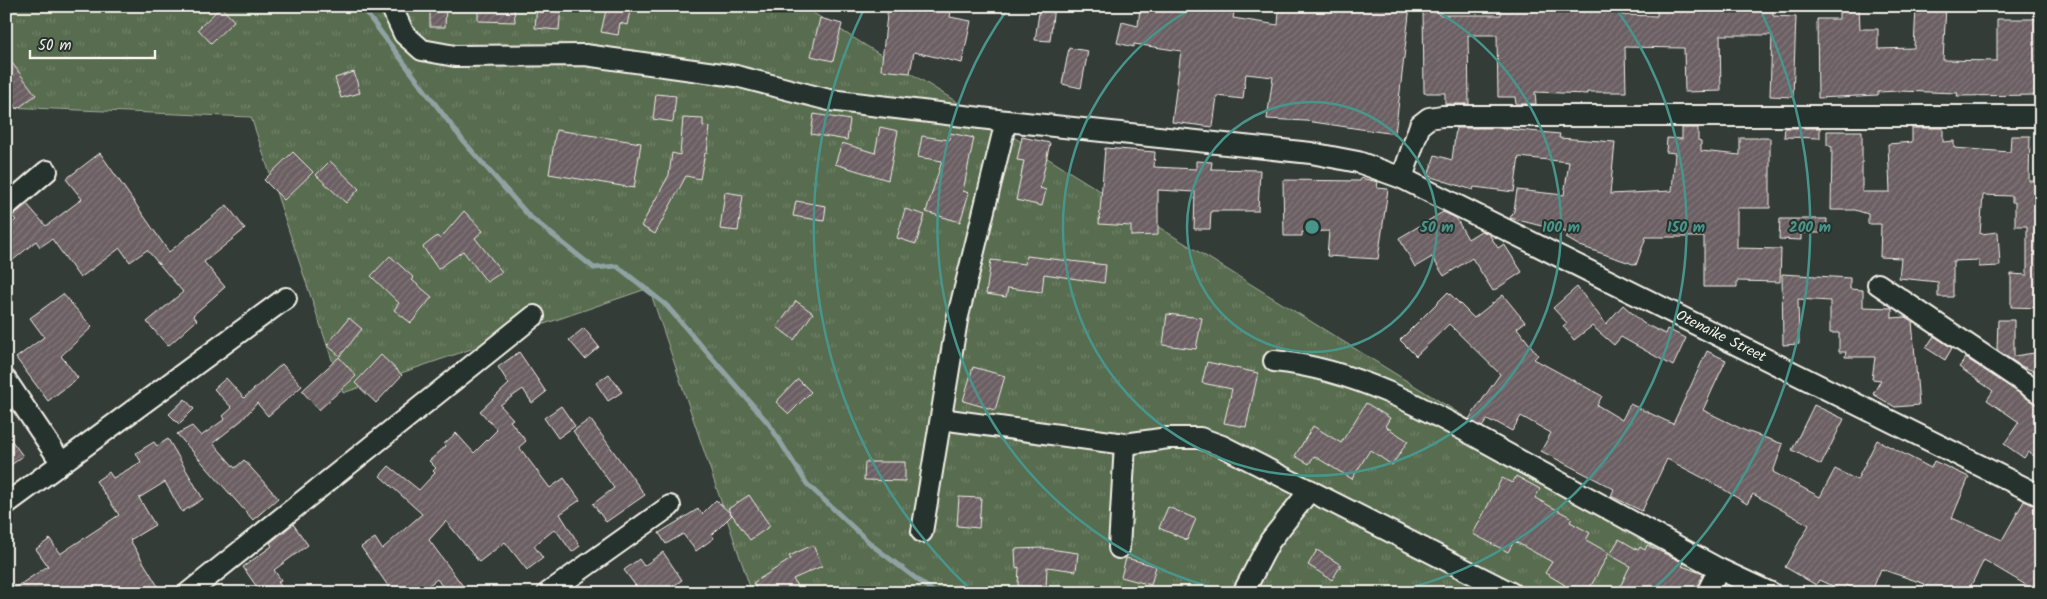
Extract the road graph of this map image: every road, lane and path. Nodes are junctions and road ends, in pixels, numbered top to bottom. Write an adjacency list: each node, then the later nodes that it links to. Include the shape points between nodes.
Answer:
1 (391, 6): 3 (street, Otenaike Street, via 404,34 422,50 455,56 584,56 736,76 830,100)
2 (2041, 116): 5 (street, via 1442,116 1429,118 1420,125)
3 (1006, 121): 5 (street, Otenaike Street, via 1311,153 1358,162); 13 (street, via 957,320)
4 (48, 171): 6 (street)
5 (1402, 178): 17 (street, Otenaike Street)
6 (6, 206)
7 (1878, 284): 12 (street)
8 (286, 298): 15 (street)
9 (534, 316): 24 (street)
10 (1274, 360): 22 (street, via 1341,373 1406,399)
11 (6, 380): 15 (street)
12 (2041, 394)
13 (941, 419): 14 (street); 20 (street)
14 (1125, 444): 16 (street, via 1168,438 1200,438); 21 (street)
15 (61, 462): 18 (street)
16 (1310, 490): 23 (street); 26 (street, via 1270,541)
17 (2041, 496)
18 (6, 504)
19 (670, 506): 25 (street)
20 (922, 532)
21 (1119, 548)
22 (1719, 569): 28 (street); 29 (street)
23 (1488, 588): 27 (street)
24 (188, 593)
25 (548, 593)
26 (1243, 593)
27 (1512, 593)
28 (1707, 593)
29 (1771, 593)

